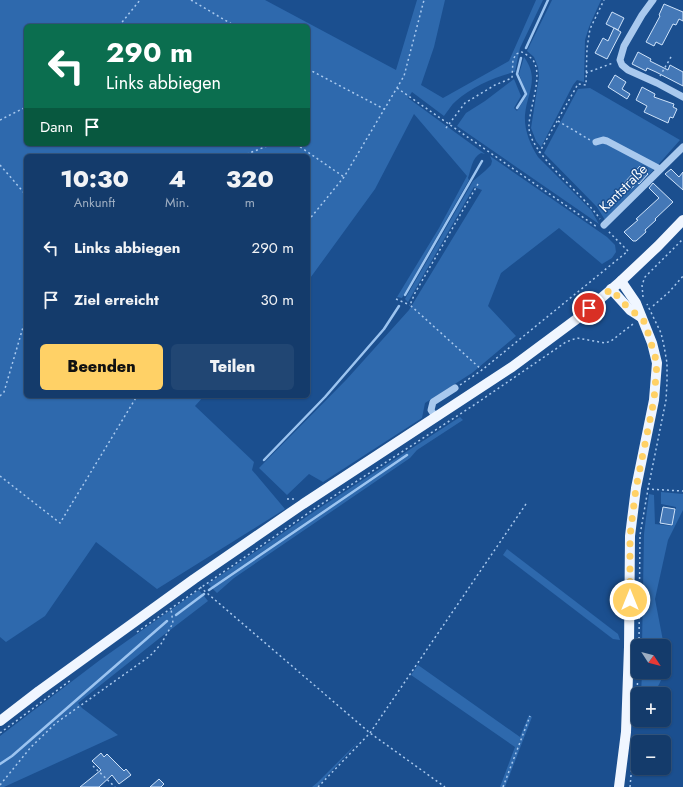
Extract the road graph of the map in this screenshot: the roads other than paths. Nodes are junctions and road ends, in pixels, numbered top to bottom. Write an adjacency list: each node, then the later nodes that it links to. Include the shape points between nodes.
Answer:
1 (653, 0): 2 (street, via 624,46 621,62 628,70)
2 (683, 97)
3 (596, 142): 5 (street, Kantstraße, via 607,140)
4 (683, 147): 5 (street, Kantstraße)
5 (660, 169): 7 (street, Kantstraße)
6 (683, 220): 8 (main road)
7 (604, 225)
8 (621, 281): 9 (main road); 10 (main road, via 636,303)
9 (611, 289): 10 (main road, via 630,310); 12 (main road, via 578,318 512,368)
10 (641, 317): 14 (main road, via 657,363 654,400 636,488 630,536 626,732)
11 (455, 388): 12 (street, via 433,402 431,410)
12 (436, 418): 13 (main road, via 303,504 194,579)
13 (0, 721)
14 (619, 787)

